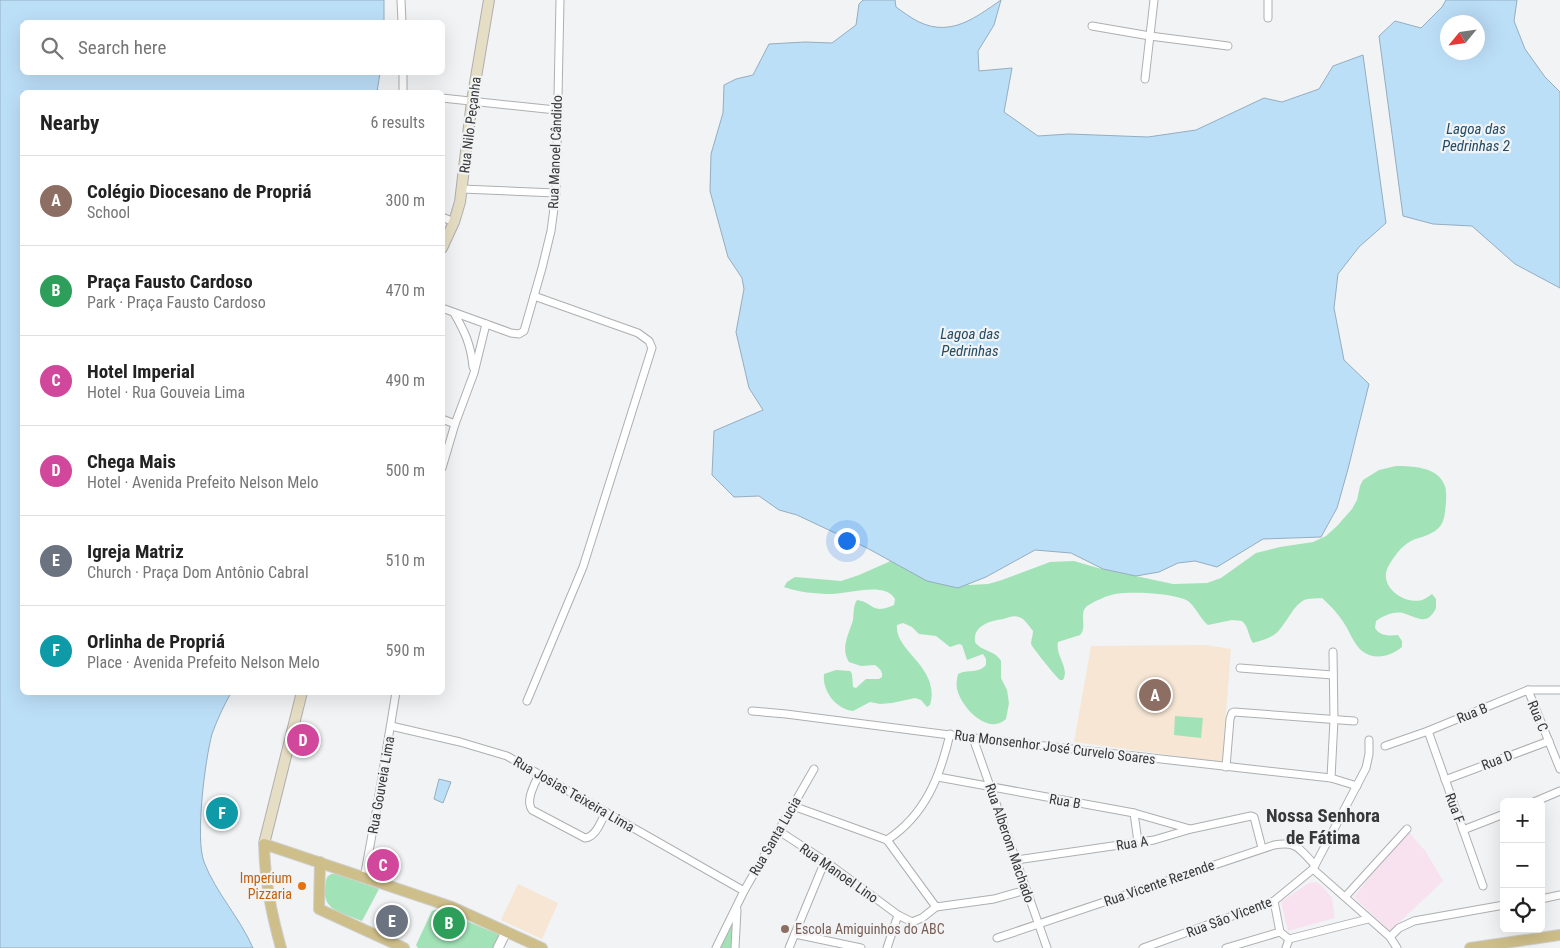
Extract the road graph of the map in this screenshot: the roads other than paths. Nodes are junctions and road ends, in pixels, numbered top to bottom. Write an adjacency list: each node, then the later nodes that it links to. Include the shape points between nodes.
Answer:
1 (401, 0): 7 (street)
2 (489, 0): 15 (main road, Rua Nilo Peçanha)
3 (560, 0): 16 (street, Rua Manoel Cândido)
4 (1154, 0): 9 (street)
5 (1268, 0): 6 (street)
6 (1268, 18)
7 (402, 20)
8 (1092, 26): 9 (street)
9 (1150, 36): 10 (street); 12 (street)
10 (1228, 46)
11 (402, 75): 13 (street)
12 (1146, 80)
13 (403, 90)
14 (445, 98): 15 (street)
15 (472, 101): 16 (street); 17 (main road, Rua Nilo Peçanha)
16 (556, 110): 18 (street, Rua Manoel Cândido)
17 (462, 189): 18 (street); 20 (main road, Rua Nilo Peçanha)
18 (556, 193): 22 (street, Rua Manoel Cândido, via 551,231)
19 (445, 218): 20 (street)
20 (454, 222): 21 (main road, Rua Nilo Peçanha)
21 (445, 242)
22 (534, 296): 25 (street, Rua Manoel Cândido, via 522,333 515,334); 37 (street, via 638,333 649,341 652,348 583,567)
23 (445, 309): 24 (street)
24 (454, 313): 25 (street); 26 (street, via 472,350)
25 (486, 324): 26 (street)
26 (474, 373): 28 (street)
27 (445, 420): 28 (street)
28 (455, 424): 29 (street)
29 (445, 458)
30 (1334, 652): 32 (street)
31 (1240, 668): 32 (street)
32 (1332, 674): 39 (street)
33 (1528, 690): 34 (street, Rua B); 42 (street, Rua B); 46 (street, Rua C)
34 (1560, 690)
35 (301, 695): 69 (main road)
36 (396, 695): 41 (street, Rua Gouveia Lima)
37 (527, 701)
38 (752, 711): 43 (street, Rua Monsenhor José Curvelo Soares)
39 (1334, 720): 40 (street); 48 (street, via 1233,712); 53 (street)
40 (1354, 721)
41 (391, 726): 51 (street, Rua Josias Teixeira Lima, via 507,756); 75 (street, Rua Gouveia Lima)
42 (1428, 731): 47 (street, Rua B); 54 (street, Rua F)
43 (950, 734): 44 (street, Rua Monsenhor José Curvelo Soares); 52 (street)
44 (973, 738): 48 (street, Rua Monsenhor José Curvelo Soares); 56 (street, Rua Alberom Machado)
45 (1369, 740): 55 (street, Rua São Vicente, via 1366,768)
46 (1549, 741): 49 (street, Rua C); 54 (street, Rua D)
47 (1385, 746)
48 (1226, 767): 53 (street, Rua Monsenhor José Curvelo Soares)
49 (1560, 768)
50 (814, 769): 59 (street, Rua Santa Lucia)
51 (539, 774): 60 (street, Rua Josias Teixeira Lima); 60 (street, via 529,799 532,810 585,838 591,837)
52 (938, 777): 56 (street, Rua B); 67 (street, via 916,815)
53 (1331, 778): 55 (street, Rua Monsenhor José Curvelo Soares)
54 (1445, 780): 65 (street, Rua F)
55 (1357, 786): 74 (street, Rua São Vicente)
56 (991, 787): 61 (street, Rua B); 71 (street, Rua Alberom Machado)
57 (1560, 791): 58 (street)
58 (1543, 798)
59 (793, 806): 66 (street, Rua Santa Lucia); 67 (street)
60 (606, 812): 78 (street, Rua Josias Teixeira Lima)
61 (1134, 813): 63 (street, Rua B); 68 (street)
62 (1500, 816): 65 (street)
63 (1191, 829): 68 (street, Rua A); 70 (street, Rua A, via 1251,816 1256,819)
64 (1407, 830): 80 (street)
65 (1463, 830): 76 (street, Rua F)
66 (779, 831): 72 (street, Rua Manoel Lino); 78 (street, Rua Santa Lucia)
67 (887, 840): 84 (street)
68 (1138, 842): 71 (street, Rua A)
69 (264, 844): 73 (main road); 97 (main road, via 270,906)
70 (1262, 848): 74 (street, Rua Vicente Rezende, via 1291,844); 88 (street, Rua Vicente Rezende)
71 (1016, 860): 77 (street, Rua Alberom Machado)
72 (825, 861): 86 (street, Rua Manoel Lino); 91 (street)
73 (320, 862): 75 (main road); 96 (main road, via 320,909)
74 (1314, 867): 80 (street, Rua Vicente Rezende); 82 (street, Rua São Vicente)
75 (364, 878): 89 (main road, via 452,907)
76 (1483, 886)
77 (1026, 890): 84 (street, via 994,899); 88 (street, Rua Alberom Machado)
78 (744, 891): 83 (street, Rua Santa Lucia)
79 (1560, 895): 81 (street)
80 (1345, 897): 87 (street, Rua Vicente Rezende)
81 (1545, 897)
82 (1274, 901): 90 (street); 106 (street, Rua São Vicente)
83 (738, 904): 100 (street, Rua Santa Lucia); 101 (street)
84 (936, 906): 86 (street, via 914,922)
85 (1500, 906): 95 (street, via 1414,921 1399,928)
86 (898, 916): 104 (street)
87 (1368, 919): 94 (street); 95 (street, Rua Vicente Rezende)
88 (1038, 923): 93 (street, Rua Vicente Rezende); 105 (street, Rua Alberom Machado)
89 (506, 932): 98 (street); 99 (main road)
90 (1280, 932): 94 (street); 107 (street)
91 (795, 934): 102 (street); 103 (street)
92 (1560, 935): 110 (main road)
93 (997, 938)
94 (1290, 938): 108 (street)
95 (1390, 938): 109 (street, Rua Vicente Rezende)
96 (400, 947)
97 (281, 948)
98 (498, 948)
99 (542, 948)
100 (716, 948)
101 (735, 948)
102 (789, 948)
103 (861, 948)
104 (886, 948)
105 (1047, 948)
106 (1143, 948)
107 (1226, 948)
108 (1286, 948)
109 (1397, 948)
110 (1470, 948)

